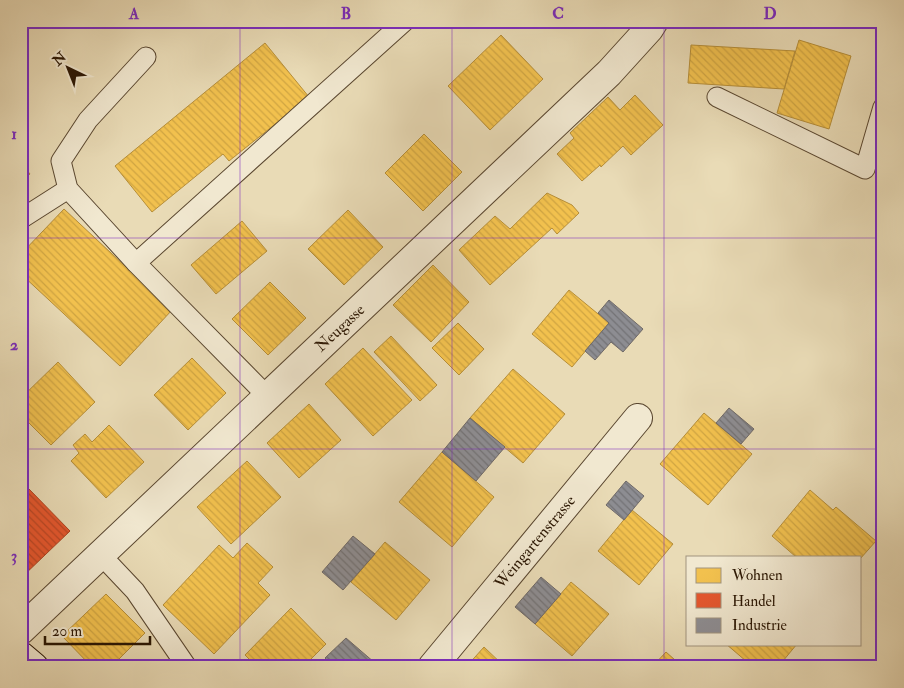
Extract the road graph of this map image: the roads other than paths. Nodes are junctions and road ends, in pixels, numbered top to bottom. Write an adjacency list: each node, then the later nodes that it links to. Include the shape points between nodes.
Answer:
1 (405, 21): 8 (lane)
2 (654, 21): 9 (street, Neugasse, via 609,73)
3 (146, 57): 6 (lane, via 88,120 61,161)
4 (717, 98): 5 (lane, via 865,169)
5 (883, 107)
6 (68, 189): 7 (lane); 8 (lane)
7 (21, 219)
8 (136, 263): 9 (lane)
9 (267, 396): 11 (street, Neugasse)
10 (638, 418): 16 (street, Weingartenstrasse)
11 (100, 554): 12 (street, Neugasse); 15 (lane, via 135,591)
12 (21, 630)
13 (21, 656): 14 (street)
14 (34, 667)
15 (187, 667)
16 (432, 667)

